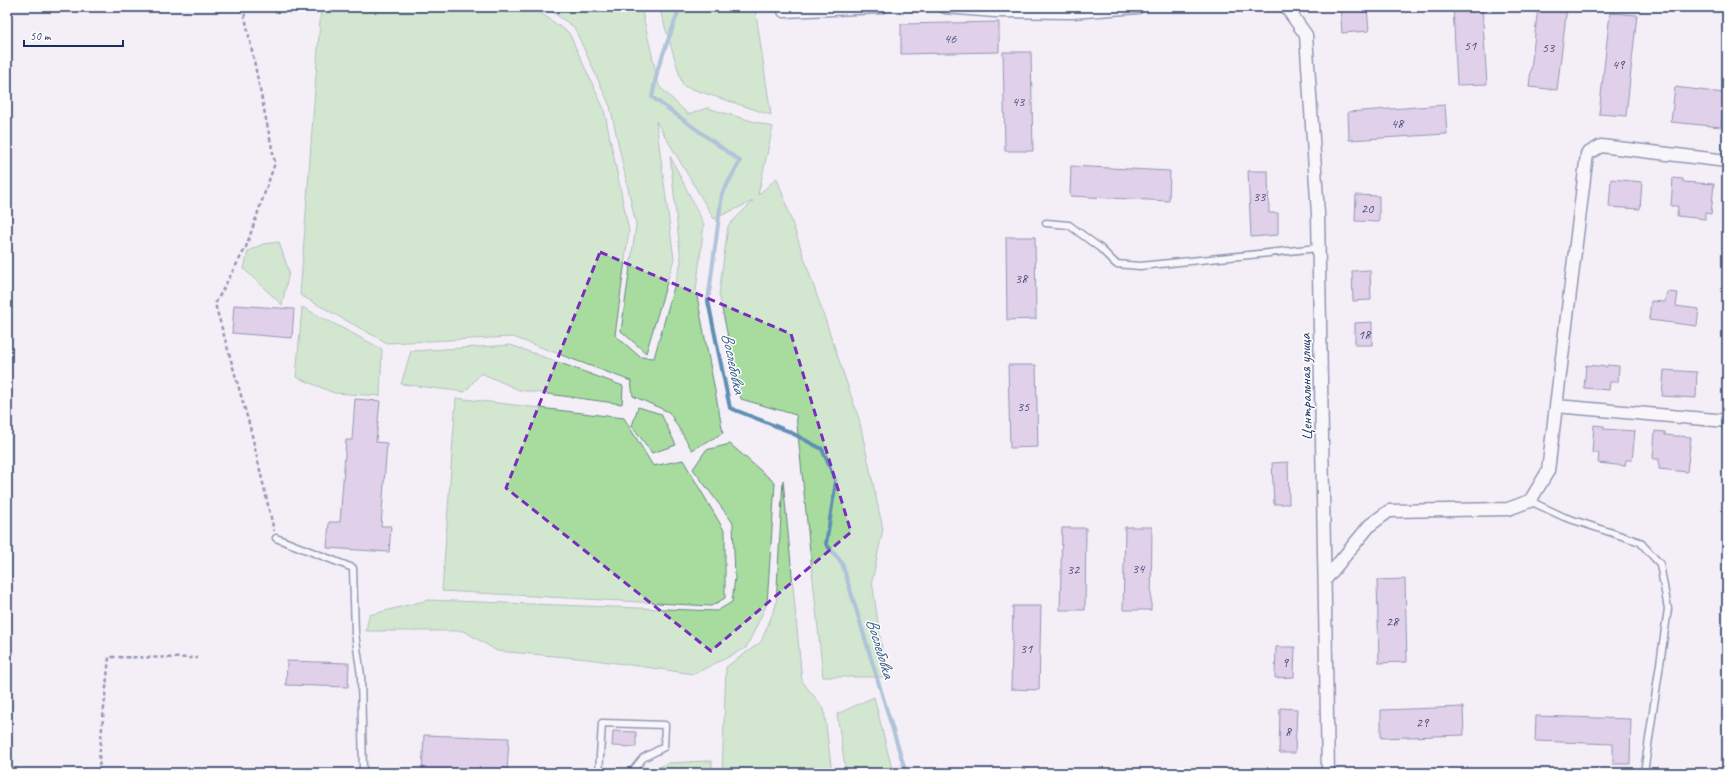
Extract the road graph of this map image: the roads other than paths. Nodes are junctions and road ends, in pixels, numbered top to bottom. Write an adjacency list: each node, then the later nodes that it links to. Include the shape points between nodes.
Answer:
1 (880, 7): 5 (street)
2 (945, 7): 3 (street, via 995,11 1072,12)
3 (1138, 7)
4 (1286, 7): 8 (street, Центральная улица, via 1306,35)
5 (784, 11)
6 (1727, 161): 9 (street, via 1601,146 1587,154)
7 (1046, 223): 8 (lane, via 1069,225 1100,248 1116,264 1140,266)
8 (1318, 248): 13 (street, Центральная улица)
9 (1556, 406): 10 (street); 11 (street, via 1548,471)
10 (1727, 421)
11 (1530, 501): 13 (street, via 1508,509 1388,511 1370,524); 18 (lane, via 1564,517 1640,542 1660,564 1668,609)
12 (276, 538): 14 (lane, via 353,568 355,633 361,676)
13 (1325, 580): 17 (street, Центральная улица)
14 (363, 773)
15 (600, 773): 16 (lane, via 602,723 665,725 664,746 643,758)
16 (631, 773)
17 (1328, 773)
18 (1644, 773)

